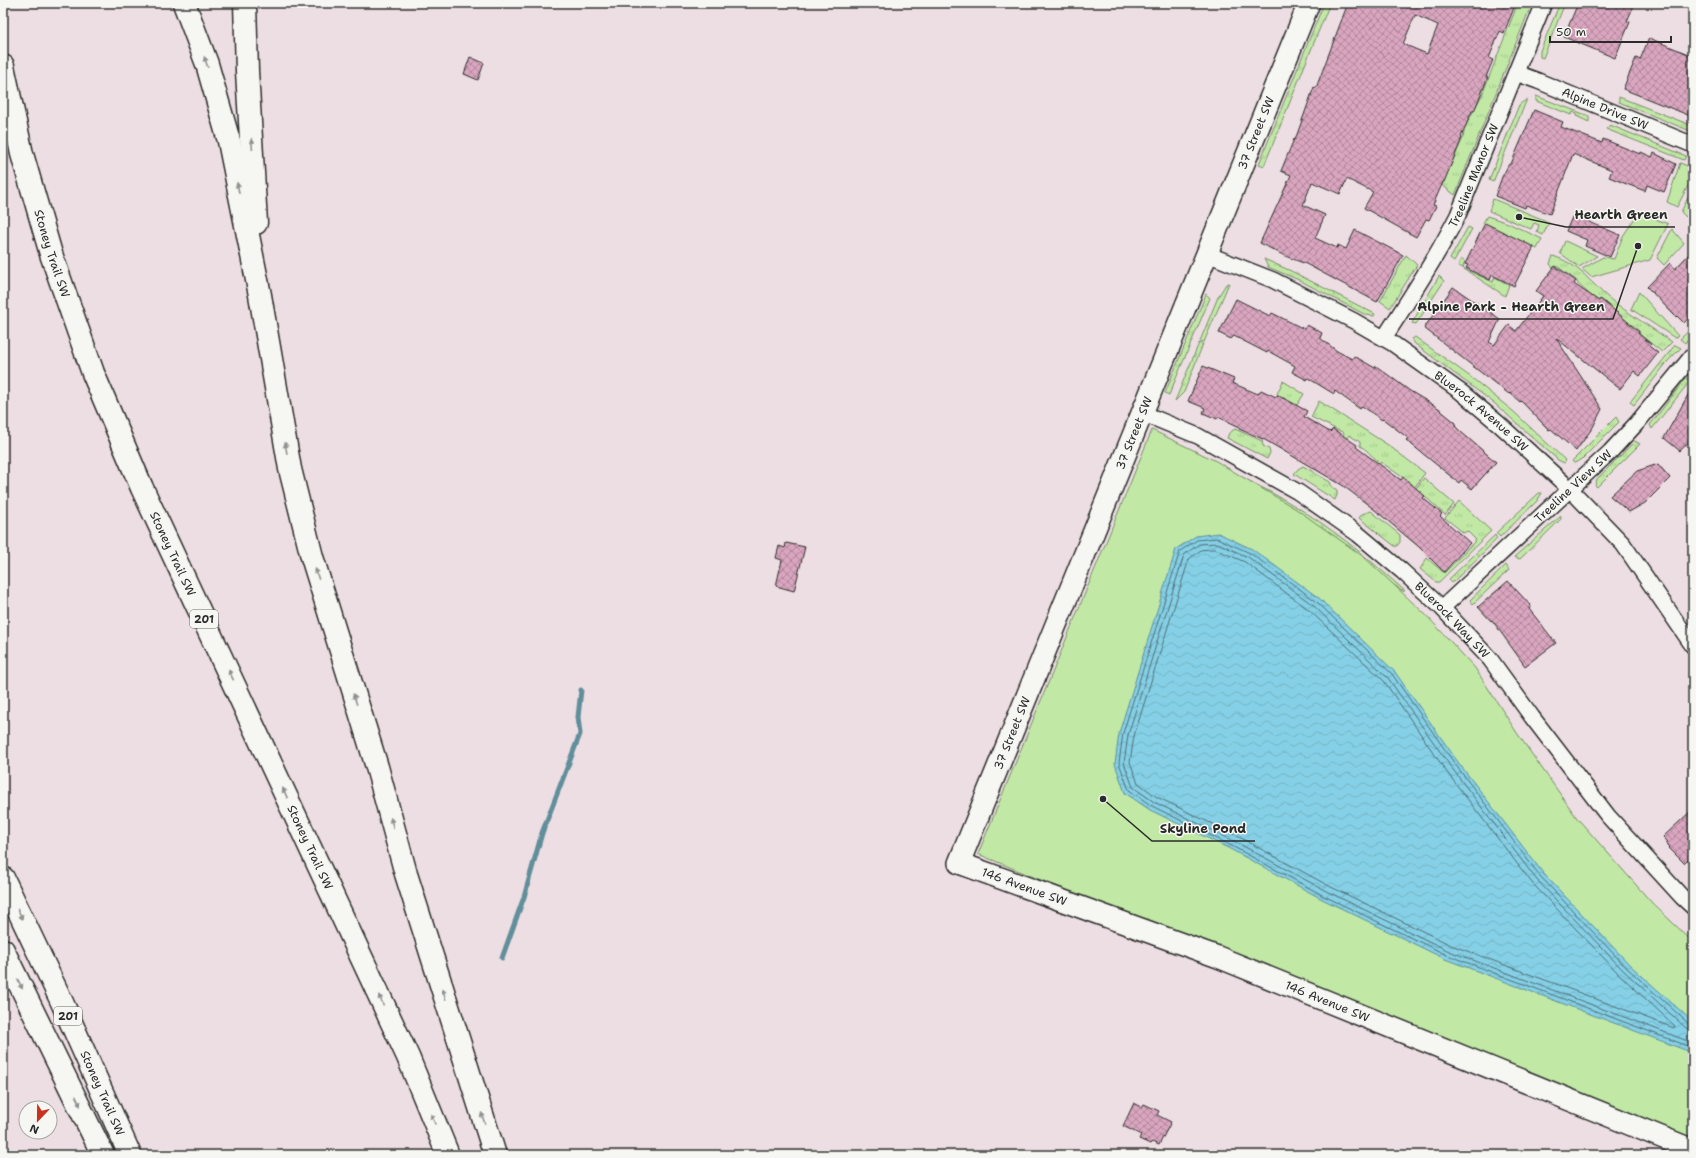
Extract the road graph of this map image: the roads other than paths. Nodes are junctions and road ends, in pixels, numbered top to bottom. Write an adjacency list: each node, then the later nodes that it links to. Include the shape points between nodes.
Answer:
1 (184, 3): 9 (highway, one-way to 1, via 229,140 207,64)
2 (245, 3): 9 (highway, one-way to 2)
3 (1309, 3): 8 (street, 37 Street SW)
4 (1544, 3): 6 (street, Treeline Manor SW)
5 (3, 66): 23 (highway, Stoney Trail SW / 201, one-way to 5, via 408,1057 142,488 93,373 51,254 22,154)
6 (1516, 73): 7 (street, Alpine Drive SW); 10 (street, Treeline Manor SW, via 1458,215 1420,283)
7 (1693, 145)
8 (1207, 254): 10 (street, Bluerock Avenue SW, via 1273,280); 12 (street, 37 Street SW)
9 (260, 294): 24 (highway, one-way to 9, via 406,874 377,767 312,557 290,469)
10 (1384, 338): 13 (street, Bluerock Avenue SW, via 1461,392)
11 (1693, 355): 13 (street, Treeline View SW, via 1637,423)
12 (1142, 413): 14 (street, Bluerock Way SW, via 1198,436 1298,492 1358,534); 16 (street, 37 Street SW)
13 (1571, 490): 14 (street, Treeline View SW); 15 (street, Bluerock Avenue SW, via 1623,544)
14 (1442, 608): 18 (street, Bluerock Way SW, via 1490,659 1608,816)
15 (1693, 646)
16 (959, 863): 20 (street, 146 Avenue SW, via 1218,957)
17 (3, 878): 22 (highway, Stoney Trail SW / 201, one-way to 22)
18 (1693, 907)
19 (3, 950): 21 (highway, one-way to 21)
20 (1693, 1150)
21 (103, 1155)
22 (130, 1155)
23 (448, 1155)
24 (495, 1155)

